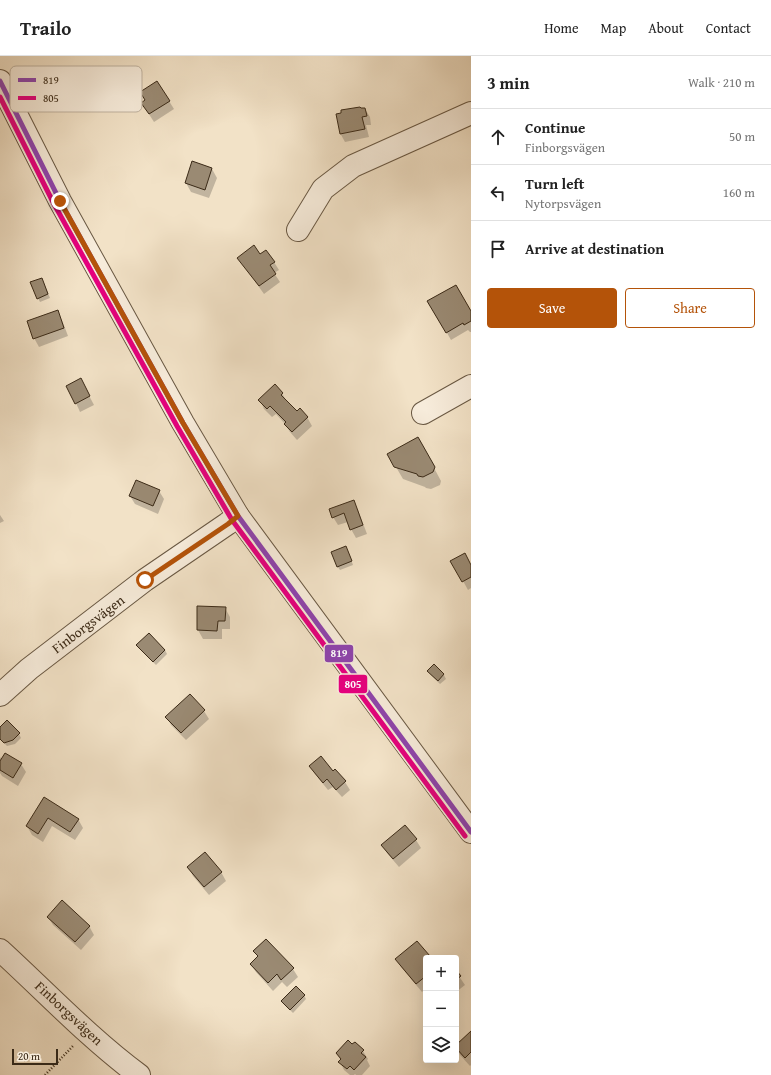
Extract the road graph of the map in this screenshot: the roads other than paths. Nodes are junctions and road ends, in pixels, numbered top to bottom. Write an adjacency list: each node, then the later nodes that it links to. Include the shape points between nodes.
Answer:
1 (0, 82): 2 (street)
2 (10, 102)
3 (15, 112): 8 (street, via 60,201 183,423)
4 (471, 113): 5 (street, via 353,166 323,189)
5 (298, 230)
6 (471, 386): 7 (street)
7 (423, 413)
8 (238, 516): 9 (street, Finborgsvägen, via 145,580); 10 (street)
9 (0, 695)
10 (471, 832)
11 (0, 950): 12 (street, Finborgsvägen, via 87,1032)
12 (139, 1075)

